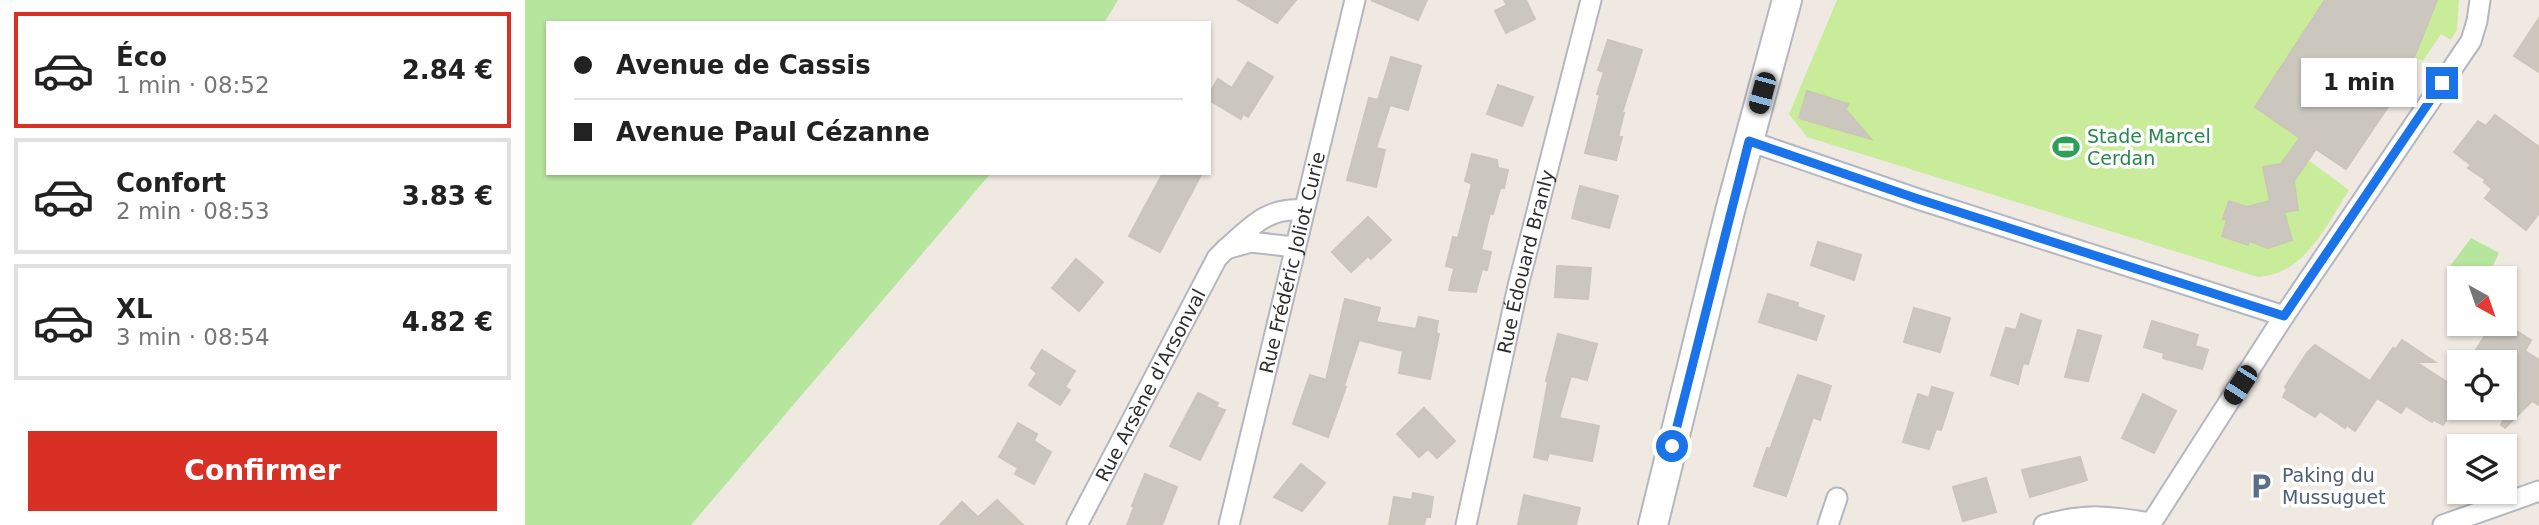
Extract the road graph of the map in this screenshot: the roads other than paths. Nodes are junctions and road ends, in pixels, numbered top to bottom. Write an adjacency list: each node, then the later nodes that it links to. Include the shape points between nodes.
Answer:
1 (1355, 0): 6 (street, Rue Frédéric Joliot Curie)
2 (1591, 0): 15 (street, Rue Édouard Branly, via 1518,286)
3 (1787, 0): 5 (main road)
4 (2480, 0): 9 (street, via 2471,41)
5 (1749, 141): 9 (street); 16 (main road)
6 (1303, 210): 7 (street, Rue Frédéric Joliot Curie); 8 (street, Rue Arsène d'Arsonval, via 1279,210 1262,218)
7 (1294, 247): 8 (street, via 1251,242); 14 (street, Rue Frédéric Joliot Curie)
8 (1226, 249): 13 (street, Rue Arsène d'Arsonval, via 1217,258)
9 (2284, 316): 12 (street)
10 (2539, 491): 19 (street)
11 (1837, 498): 17 (street)
12 (2151, 524): 18 (street, via 2110,516 2073,517)
13 (1077, 525)
14 (1229, 525)
15 (1466, 525)
16 (1653, 525)
17 (1828, 525)
18 (2044, 525)
19 (2443, 525)

